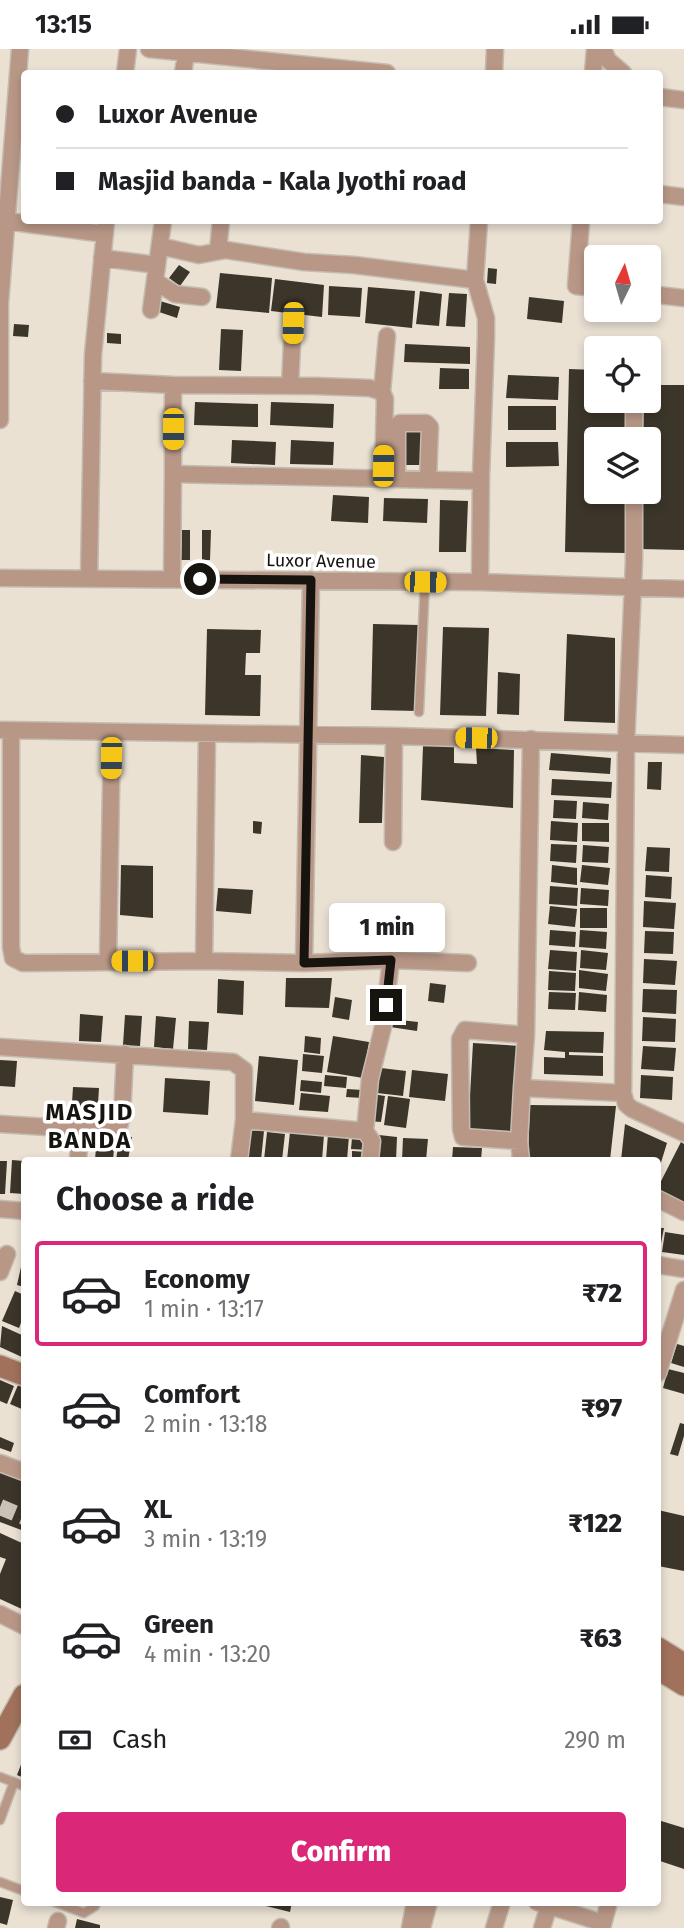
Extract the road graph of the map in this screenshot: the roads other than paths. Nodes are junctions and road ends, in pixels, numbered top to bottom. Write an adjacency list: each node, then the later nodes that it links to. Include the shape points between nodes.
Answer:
1 (20, 49): 19 (street)
2 (128, 49): 9 (street)
3 (149, 49): 7 (street)
4 (495, 49): 12 (street)
5 (595, 49): 13 (street)
6 (603, 49): 14 (street)
7 (186, 53): 8 (street); 10 (street)
8 (236, 66): 11 (street)
9 (125, 70)
10 (183, 70)
11 (322, 70)
12 (494, 70)
13 (593, 70)
14 (620, 70)
15 (663, 97): 16 (street)
16 (684, 100)
17 (663, 194): 18 (street)
18 (684, 197)
19 (6, 221): 20 (street); 36 (street)
20 (21, 222)
21 (56, 224): 26 (street)
22 (163, 224): 27 (street)
23 (220, 224): 28 (street)
24 (479, 224): 31 (street)
25 (581, 224): 32 (street, via 576,286)
26 (106, 227): 29 (street)
27 (160, 246): 28 (street, via 199,255); 30 (street)
28 (218, 250): 31 (street)
29 (102, 258): 30 (street); 40 (street)
30 (156, 273): 34 (street, via 175,294); 37 (street)
31 (475, 279): 48 (street, via 486,318)
32 (584, 287)
33 (662, 296): 35 (street)
34 (202, 297)
35 (684, 299)
36 (0, 303): 44 (street)
37 (151, 310)
38 (293, 323): 42 (street)
39 (387, 336): 43 (street)
40 (92, 381): 41 (street); 51 (street)
41 (173, 384): 42 (street); 45 (street)
42 (290, 386): 43 (street)
43 (382, 392): 46 (street)
44 (0, 420)
45 (173, 474): 46 (street); 52 (street)
46 (393, 476): 47 (street); 47 (street, via 397,426 426,423 430,427)
47 (429, 476): 48 (street)
48 (481, 481): 55 (street)
49 (634, 504): 56 (street)
50 (0, 578): 51 (street, Luxor Avenue)
51 (89, 579): 52 (street, Luxor Avenue)
52 (172, 579): 53 (street, Luxor Avenue)
53 (311, 580): 54 (street, Luxor Avenue); 62 (street)
54 (425, 582): 55 (street, Luxor Avenue); 58 (lane)
55 (480, 582): 56 (street, Luxor Avenue)
56 (633, 588): 57 (street, Luxor Avenue); 65 (street)
57 (684, 589)
58 (419, 712)
59 (5, 731): 60 (street); 69 (street, via 13,958 23,963)
60 (112, 732): 61 (street); 69 (street)
61 (207, 734): 62 (street); 70 (street)
62 (310, 735): 63 (street); 71 (street)
63 (394, 736): 64 (street); 67 (street)
64 (531, 739): 65 (street); 73 (street)
65 (626, 744): 66 (street); 77 (street)
66 (684, 745)
67 (393, 842)
68 (391, 960): 71 (street); 72 (street); 81 (street)
69 (108, 961): 70 (street)
70 (204, 961): 71 (street)
71 (304, 963)
72 (468, 963)
73 (526, 1035): 76 (street); 83 (street, via 465,1030 460,1038 463,1137)
74 (0, 1047): 75 (street)
75 (125, 1054): 78 (street, via 233,1062 244,1070); 80 (street, via 119,1127 110,1131)
76 (522, 1089): 77 (street); 83 (street)
77 (623, 1093): 82 (street, via 632,1109)
78 (244, 1120): 81 (street); 85 (street)
79 (0, 1124): 80 (street)
80 (80, 1129): 84 (street)
81 (365, 1131): 86 (street, via 372,1141)
82 (684, 1133)
83 (519, 1141): 87 (street)
84 (78, 1157)
85 (239, 1157)
86 (370, 1157)
87 (521, 1157)
88 (661, 1200): 91 (street)
89 (0, 1209): 90 (street)
90 (21, 1211)
91 (684, 1212)
92 (7, 1254): 95 (street)
93 (661, 1265): 94 (street)
94 (684, 1269)
95 (0, 1272)
96 (684, 1290): 97 (street)
97 (661, 1354)
98 (0, 1366): 99 (main road)
99 (21, 1374)
100 (0, 1463): 101 (street)
101 (21, 1471)
102 (0, 1614): 103 (street)
103 (21, 1624)
104 (661, 1650): 105 (main road)
105 (684, 1664)
106 (661, 1671): 107 (main road)
107 (684, 1685)
108 (21, 1700): 109 (main road)
109 (2, 1730)
110 (0, 1777): 111 (lane)
111 (14, 1782): 112 (lane); 113 (lane)
112 (21, 1785)
113 (0, 1820)
114 (0, 1882): 115 (lane)
115 (21, 1890)
116 (66, 1906): 117 (lane, via 84,1913)
117 (95, 1906)
118 (414, 1906): 125 (street)
119 (428, 1906): 126 (street)
120 (501, 1906): 127 (street)
121 (545, 1906): 128 (street)
122 (550, 1906): 124 (street)
123 (608, 1906): 124 (street)
124 (602, 1925)
125 (410, 1928)
126 (422, 1928)
127 (494, 1928)
128 (542, 1928)

